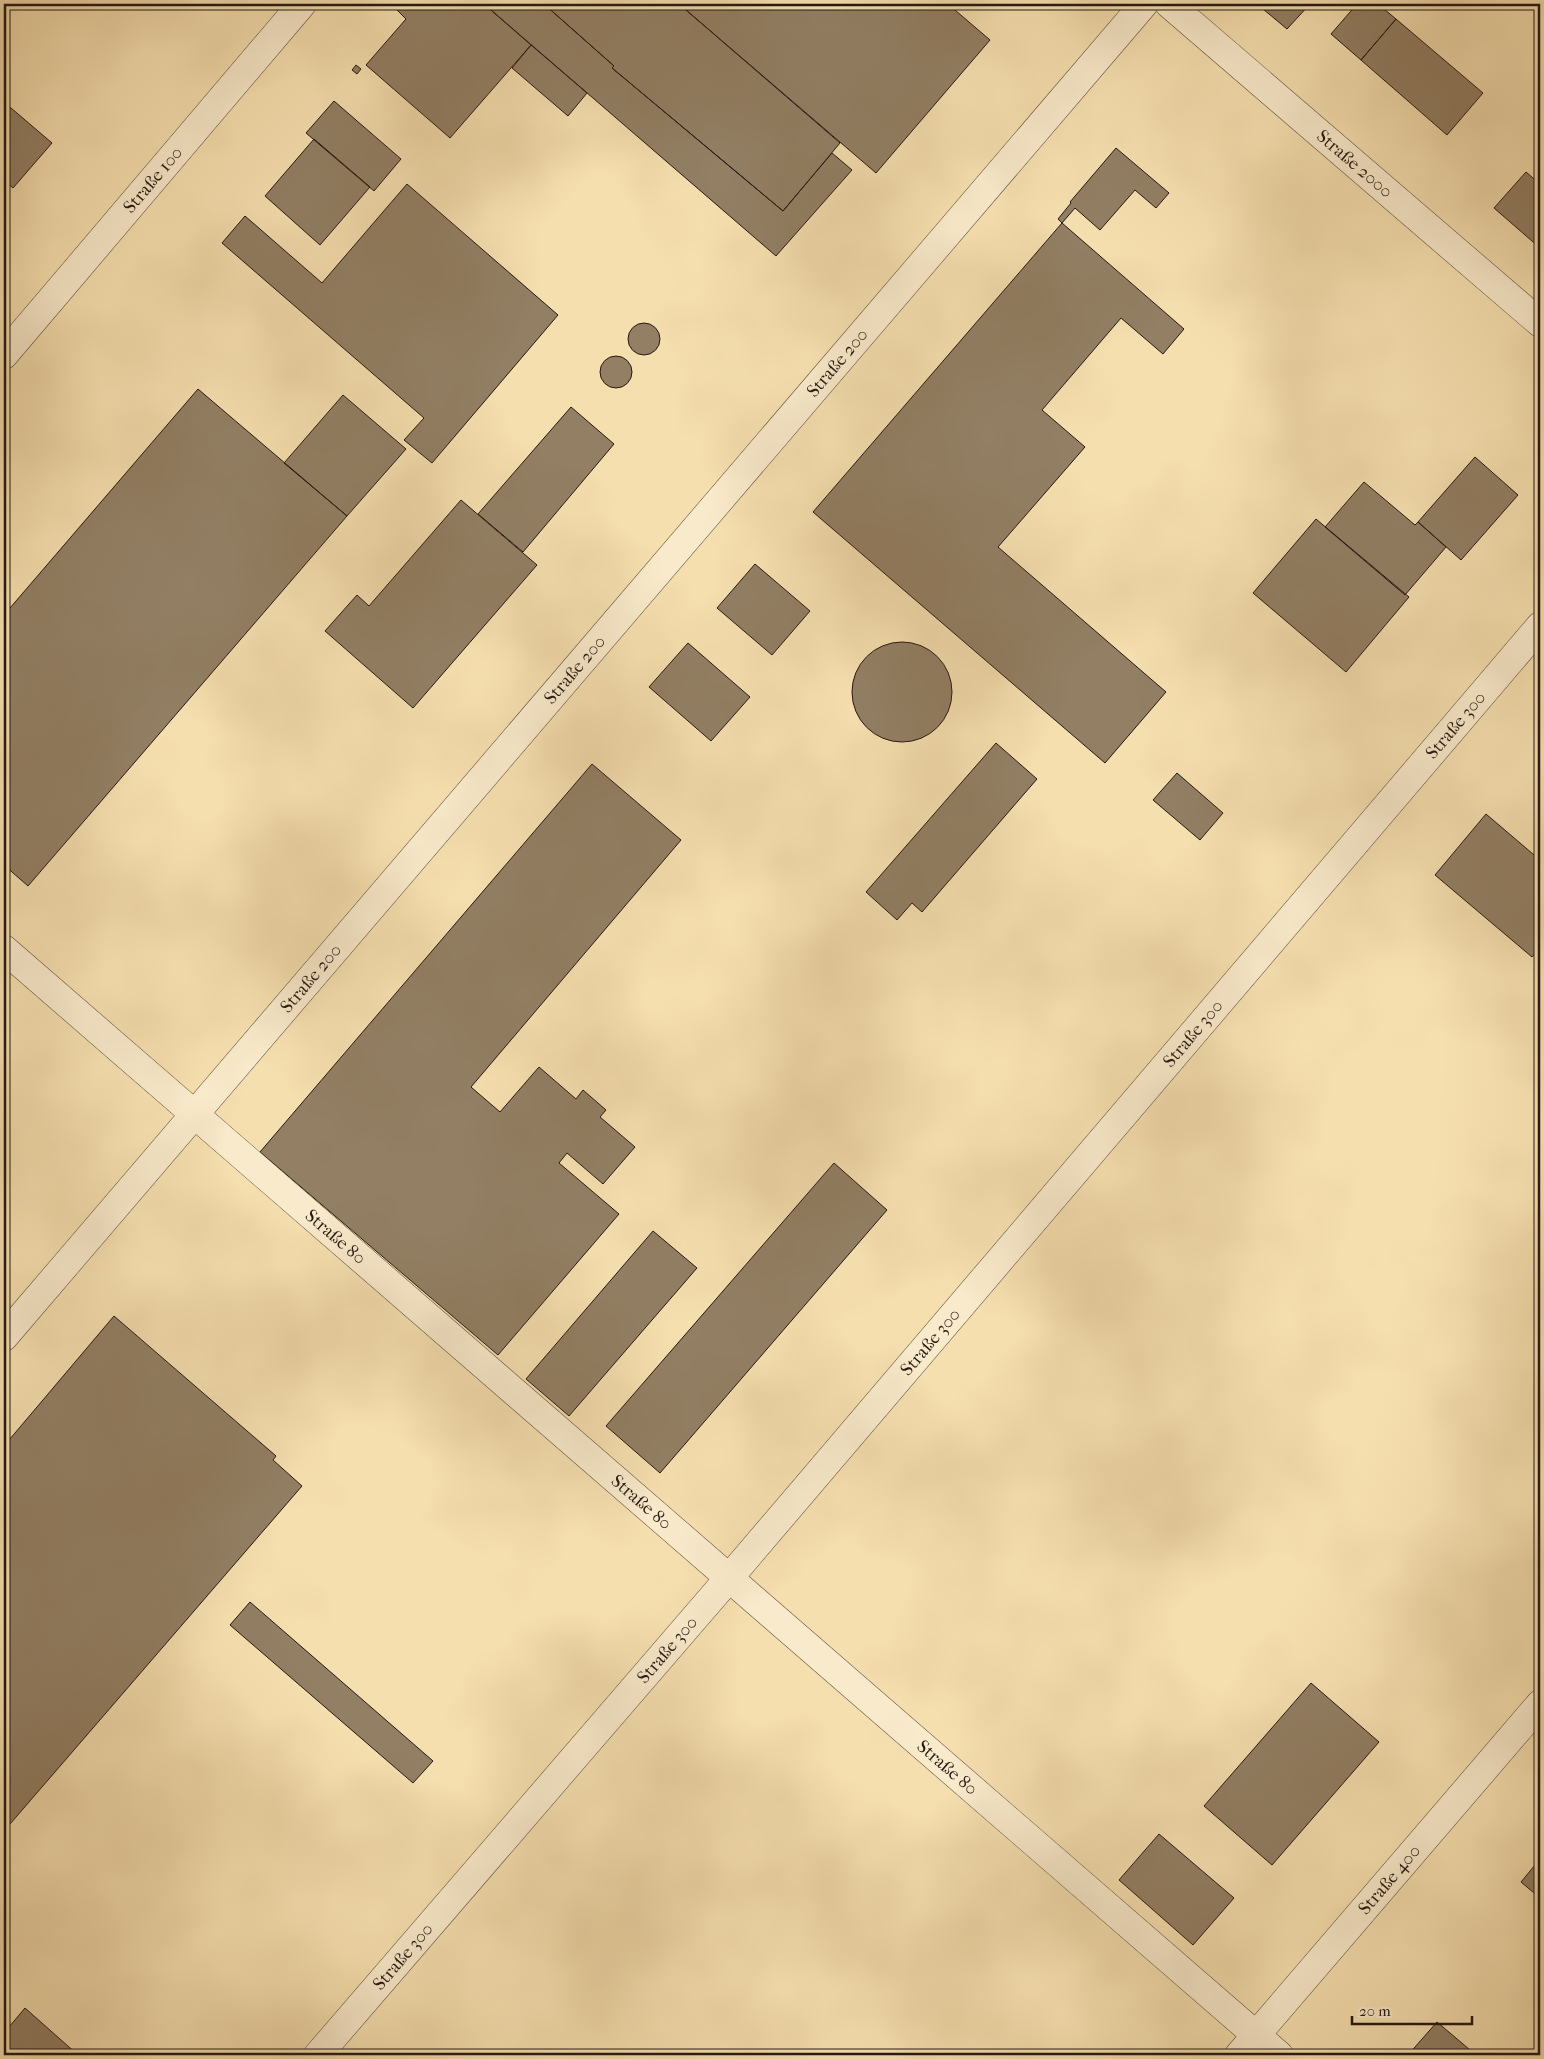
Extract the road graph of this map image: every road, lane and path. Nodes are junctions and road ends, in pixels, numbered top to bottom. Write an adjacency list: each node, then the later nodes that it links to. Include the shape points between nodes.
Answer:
1 (302, 4): 5 (lane, Straße 100)
2 (1144, 4): 8 (lane, Straße 200)
3 (1169, 4): 4 (lane, Straße 2000)
4 (1540, 323)
5 (4, 355)
6 (1540, 626): 10 (lane, Straße 300)
7 (4, 949): 8 (lane, Straße 80)
8 (194, 1115): 9 (lane, Straße 200); 10 (lane, Straße 80)
9 (4, 1337)
10 (729, 1578): 12 (lane, Straße 80); 13 (lane, Straße 300)
11 (1540, 1704): 12 (lane, Straße 400)
12 (1248, 2045): 14 (lane, Straße 80)
13 (318, 2055)
14 (1279, 2055)

